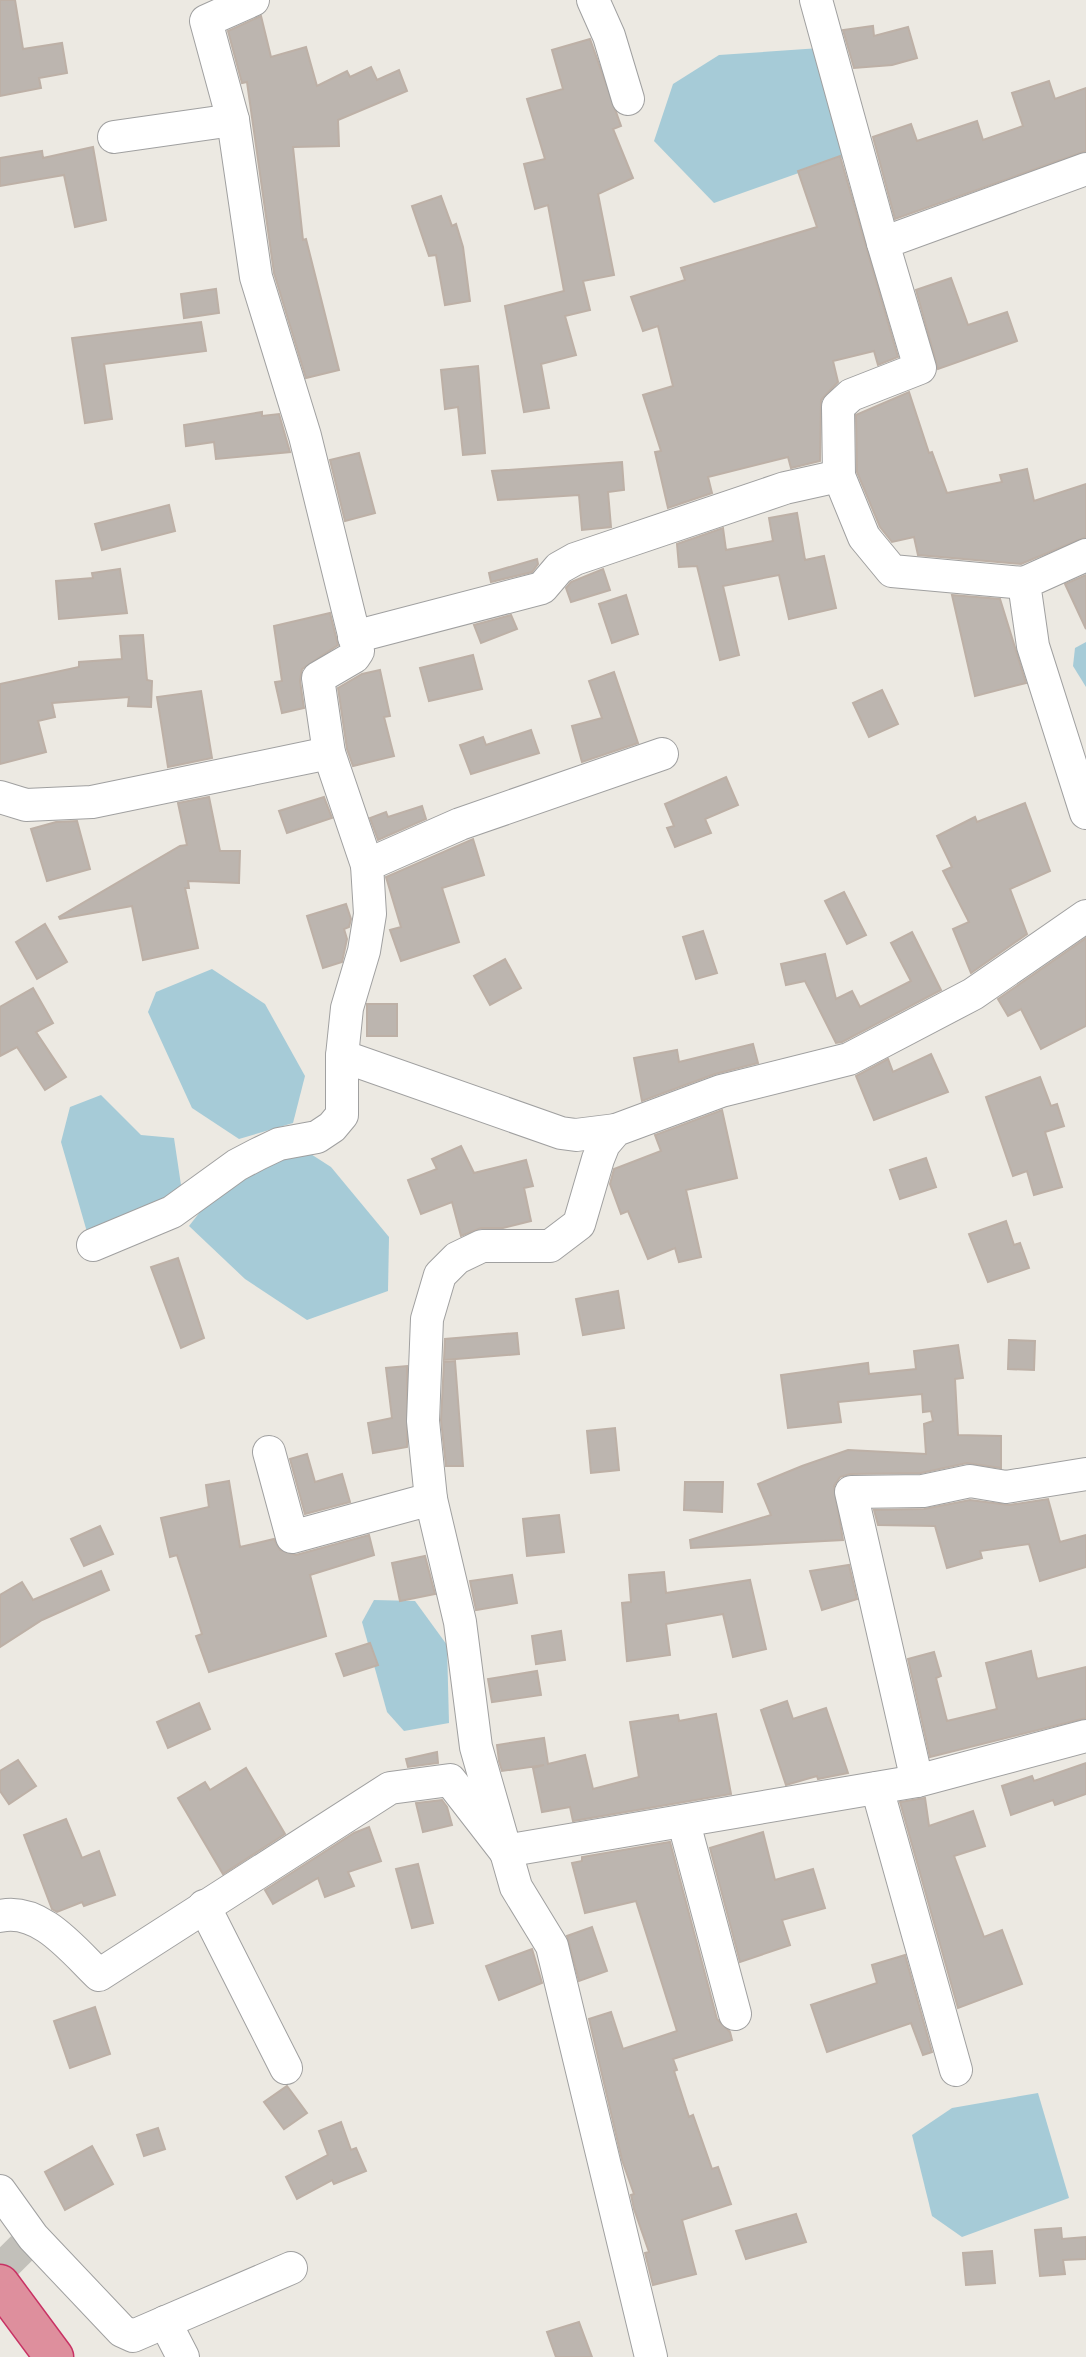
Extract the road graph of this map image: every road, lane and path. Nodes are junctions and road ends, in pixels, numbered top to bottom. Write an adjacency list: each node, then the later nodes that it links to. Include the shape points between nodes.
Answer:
1 (253, 0): 4 (street)
2 (593, 0): 5 (street)
3 (816, 0): 9 (street)
4 (203, 10): 6 (street)
5 (628, 99)
6 (233, 120): 7 (street); 13 (street, via 256,277 305,436)
7 (114, 137)
8 (1086, 169): 9 (street)
9 (883, 243): 10 (street, via 920,368 851,395 838,407)
10 (839, 476): 12 (street, via 864,537 892,571); 13 (street, via 785,488 575,559 542,587)
11 (1086, 555): 12 (street)
12 (1024, 583): 17 (street, via 1032,646)
13 (354, 637): 14 (street, via 358,651 354,657 318,678)
14 (329, 753): 16 (street, via 92,802 26,805); 18 (street)
15 (663, 754): 18 (street, via 460,824)
16 (0, 797)
17 (1086, 813)
18 (367, 864): 20 (street, via 370,914 365,951 346,1008)
19 (1086, 916): 21 (street, via 973,994 849,1059 721,1091)
20 (342, 1056): 21 (street, via 561,1133); 22 (street, via 342,1115 332,1127 317,1137 279,1144 258,1154 172,1212)
21 (616, 1130): 25 (street, via 598,1159 579,1224 550,1246 482,1245 457,1258 440,1275 427,1332 423,1422)
22 (93, 1245)
23 (269, 1452): 25 (street, via 292,1537)
24 (1086, 1474): 27 (street, via 1006,1487 970,1481 923,1491 851,1492)
25 (431, 1499): 30 (street, via 460,1622 476,1747)
26 (1086, 1736): 27 (street)
27 (916, 1781): 28 (street)
28 (877, 1788): 29 (street); 35 (street)
29 (684, 1822): 30 (street); 33 (street)
30 (505, 1851): 31 (street, via 450,1780 390,1788); 42 (street, via 516,1887 552,1947)
31 (204, 1906): 32 (street, via 99,1975 56,1932 16,1913); 34 (street)
32 (0, 1916)
33 (735, 2014)
34 (286, 2068)
35 (956, 2070)
36 (0, 2191): 39 (street, via 33,2237 122,2331 143,2334)
37 (292, 2268): 39 (street)
38 (0, 2284): 40 (highway)
39 (165, 2322): 41 (street)
40 (54, 2357)
41 (183, 2357)
42 (651, 2357)

